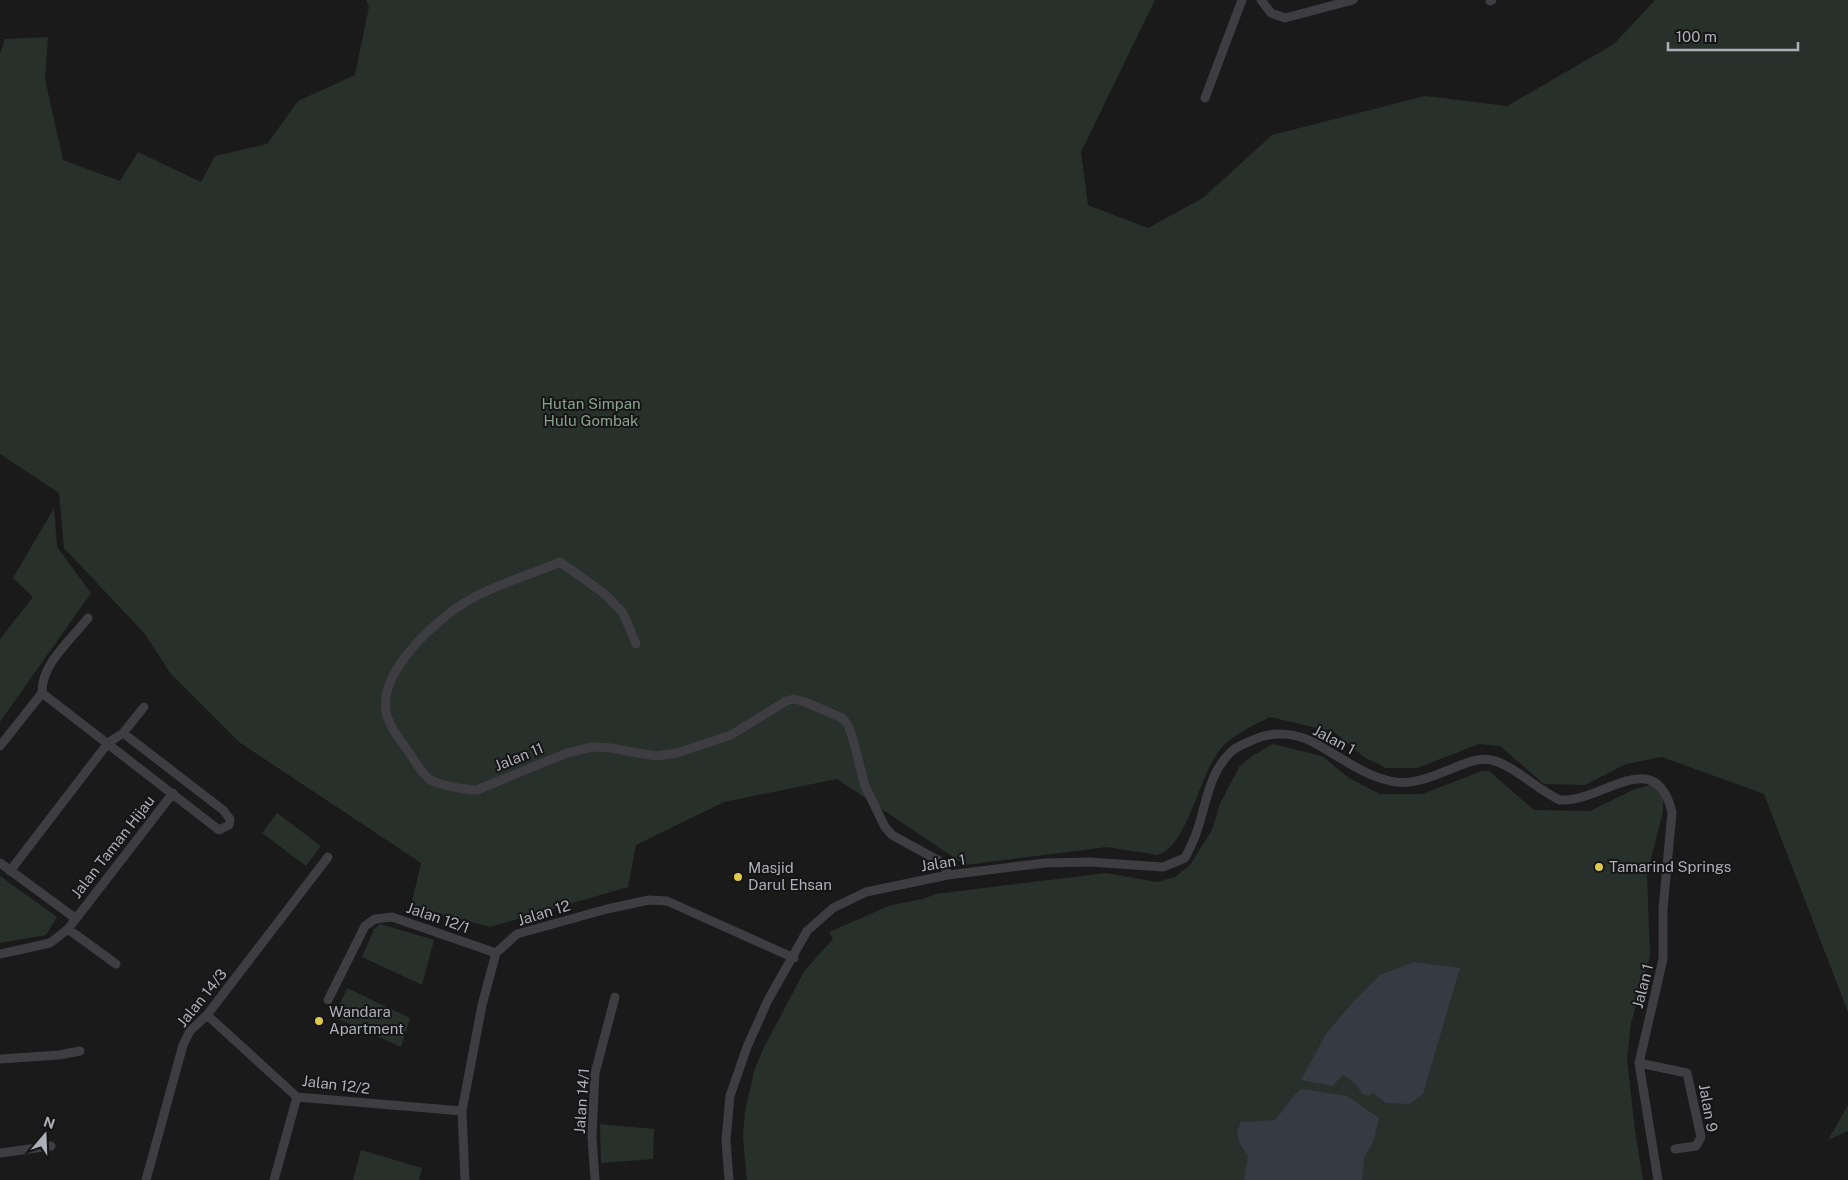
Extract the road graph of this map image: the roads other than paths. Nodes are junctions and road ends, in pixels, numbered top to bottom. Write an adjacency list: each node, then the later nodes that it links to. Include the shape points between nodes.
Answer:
1 (1242, 0): 4 (street)
2 (1261, 0): 3 (street, via 1271,13 1285,18)
3 (1353, 0)
4 (1205, 98)
5 (88, 618): 7 (street, via 46,670)
6 (636, 644): 16 (street, Jalan 11, via 623,613 605,594 560,562 482,594 453,610 416,645 392,675 386,693 386,714 396,735 429,779 465,790 477,790 568,752 592,747 656,756 677,753 732,735 786,701 805,702 835,713 848,725 866,786 885,827 892,835 943,863)
7 (42, 693): 10 (street, Jalan Taman Hijau); 11 (street)
8 (144, 707): 9 (street)
9 (123, 732): 10 (street); 12 (street, Jalan Taman Hijau, via 223,810 230,819 229,824 219,830)
10 (108, 743): 12 (street, Jalan Taman Hijau); 15 (street)
11 (0, 746)
12 (173, 793): 17 (street, Jalan Taman Hijau)
13 (328, 857): 25 (street, Jalan 14/3)
14 (0, 863): 15 (street, Jalan Taman Hijau)
15 (10, 871): 17 (street, Jalan Taman Hijau)
16 (948, 875): 21 (street, Jalan 1, via 866,892 833,908 807,931); 28 (street, Jalan 1, via 1046,863 1163,867 1185,858 1196,833 1204,800 1220,767 1232,751 1266,734 1289,734 1311,741 1364,773 1392,782 1415,782 1480,758 1505,766 1560,800 1570,800 1632,778 1645,777 1657,782 1668,797 1672,812 1663,909 1664,959)
17 (75, 918): 18 (street, Jalan Taman Hijau)
18 (68, 929): 20 (street, Jalan Taman Hijau, via 50,943); 22 (street)
19 (496, 953): 21 (street, Jalan 12, via 517,934 649,900 667,901 688,909); 24 (street, Jalan 12/1, via 392,917 375,919 366,926); 30 (street, via 482,1005)
20 (0, 954)
21 (794, 958): 38 (street, Jalan 1, via 768,1000 746,1047 730,1096 726,1140)
22 (116, 964)
23 (615, 997): 37 (street, Jalan 14/1, via 595,1073 592,1137)
24 (328, 1000)
25 (207, 1015): 29 (street, Jalan 12/2); 34 (street, Jalan 14/3, via 190,1031 184,1045)
26 (80, 1051): 27 (street)
27 (0, 1059)
28 (1638, 1063): 32 (street, Jalan 9, via 1687,1073 1701,1137 1696,1146); 39 (street, Jalan 1)
29 (297, 1097): 30 (street, Jalan 12/2); 35 (street)
30 (462, 1111): 36 (street)
31 (50, 1146): 33 (street)
32 (1675, 1149)
33 (0, 1153)
34 (146, 1180)
35 (274, 1180)
36 (465, 1180)
37 (595, 1180)
38 (729, 1180)
39 (1658, 1180)

